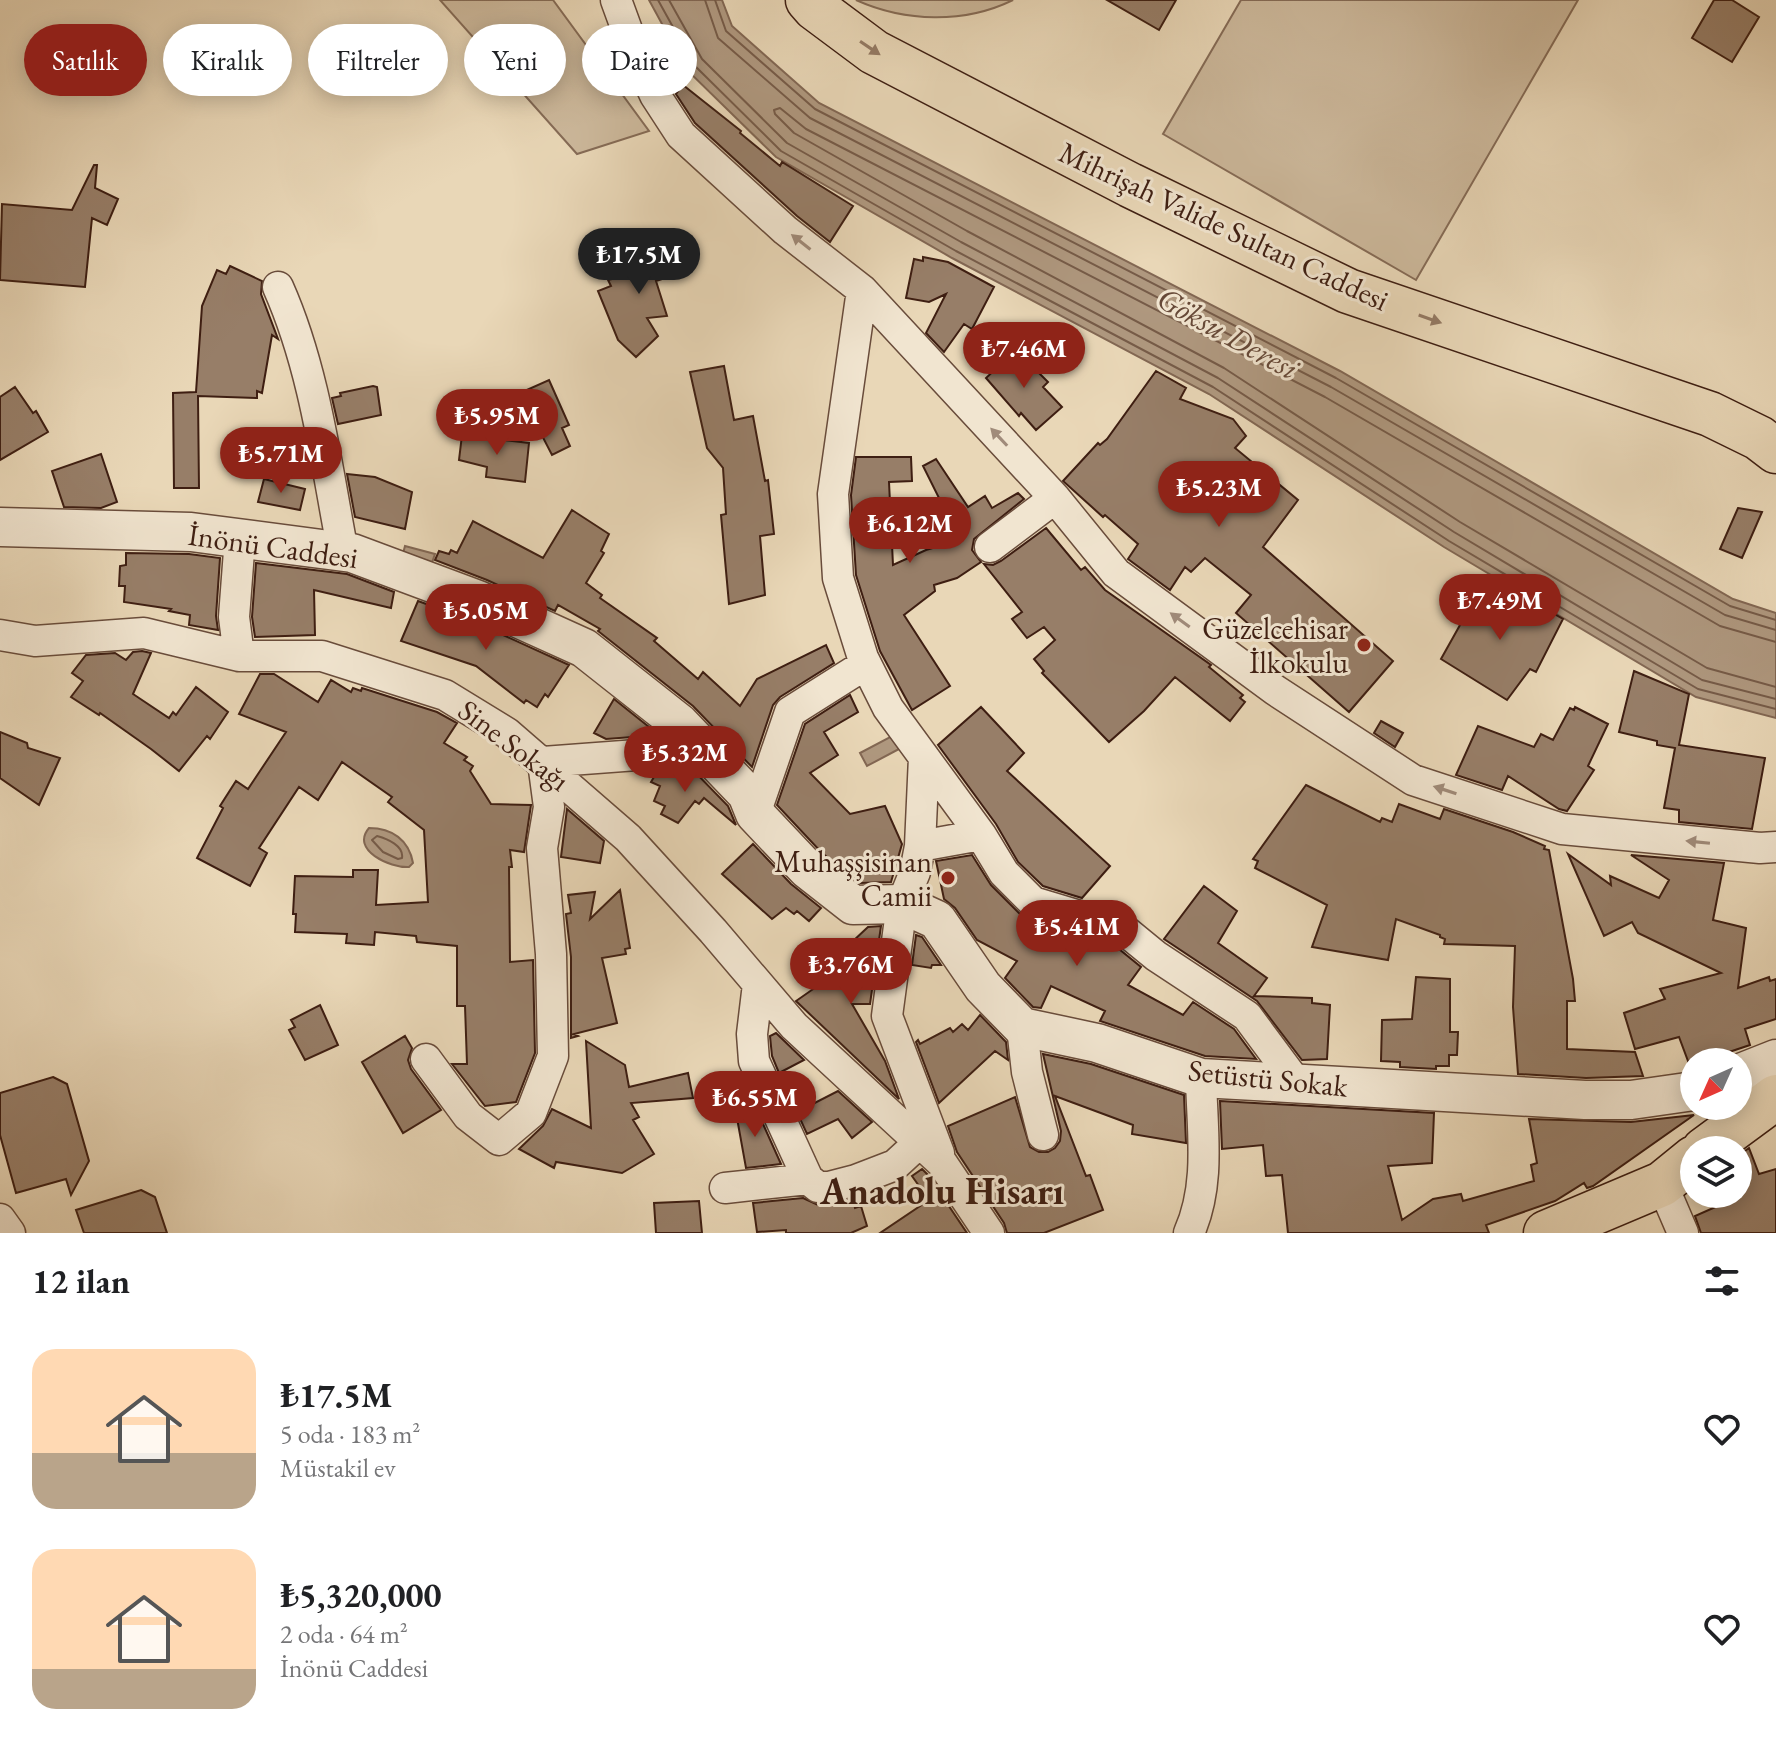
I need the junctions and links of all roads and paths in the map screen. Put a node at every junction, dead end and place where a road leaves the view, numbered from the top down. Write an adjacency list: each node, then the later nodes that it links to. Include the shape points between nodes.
1 (616, 0): 4 (street, one-way to 1, via 785,230 681,135 648,81)
2 (808, 0): 6 (main road, Mihrişah Valide Sultan Caddesi, one-way to 6, via 874,52 1348,291)
3 (278, 287): 12 (street, via 315,405)
4 (862, 290): 8 (street, one-way to 4); 15 (street, via 833,494 838,578)
5 (1776, 413): 6 (main road)
6 (1710, 414): 7 (main road)
7 (1776, 451)
8 (1055, 498): 11 (street); 22 (street, one-way to 8, via 1562,829 1413,780 1275,690 1116,573)
9 (0, 527): 10 (street, İnönü Caddesi)
10 (240, 538): 12 (street, İnönü Caddesi); 14 (street, via 234,617)
11 (990, 547)
12 (343, 552): 16 (street, İnönü Caddesi, via 478,600 584,648 662,708)
13 (0, 635): 14 (street, Sine Sokağı, via 35,641 144,633)
14 (239, 656): 18 (street, Sine Sokağı, via 322,656 445,695)
15 (866, 664): 17 (street, via 888,708); 19 (street, via 790,712)
16 (704, 750): 18 (street); 19 (street, İnönü Caddesi, via 747,794)
17 (924, 757): 20 (street); 21 (street)
18 (543, 762): 24 (street, Sine Sokağı, via 628,838); 26 (street, via 549,807 542,848 553,1056 531,1113 499,1140 468,1116)
19 (755, 814): 23 (street, İnönü Caddesi, via 807,869 853,905)
20 (981, 835): 21 (street); 30 (street, via 1004,873 1033,902 1123,929 1247,1016)
21 (920, 846): 23 (street)
22 (1776, 847)
23 (902, 904): 25 (street, via 937,920 983,987); 36 (street, via 887,1016)
24 (758, 984): 35 (street, Sine Sokağı, via 794,1026); 38 (street, via 754,1061)
25 (1022, 1027): 29 (street, Setüstü Sokak, via 1097,1043); 33 (street)
26 (426, 1059)
27 (1776, 1059): 28 (street)
28 (1752, 1068)
29 (1201, 1078): 30 (street, Setüstü Sokak); 43 (street, via 1204,1184)
30 (1298, 1085): 31 (street, Setüstü Sokak, via 1585,1100)
31 (1680, 1093)
32 (1776, 1097): 34 (main road)
33 (1043, 1135)
34 (1721, 1136)
35 (920, 1142): 36 (street, Sine Sokağı); 38 (street, via 895,1165 856,1180 818,1187)
36 (942, 1163): 42 (street, Sine Sokağı)
37 (1678, 1171): 44 (main road); 45 (street)
38 (808, 1179): 39 (street)
39 (725, 1188)
40 (0, 1219): 41 (street)
41 (10, 1233)
42 (989, 1233)
43 (1189, 1233)
44 (1546, 1233)
45 (1683, 1233)

